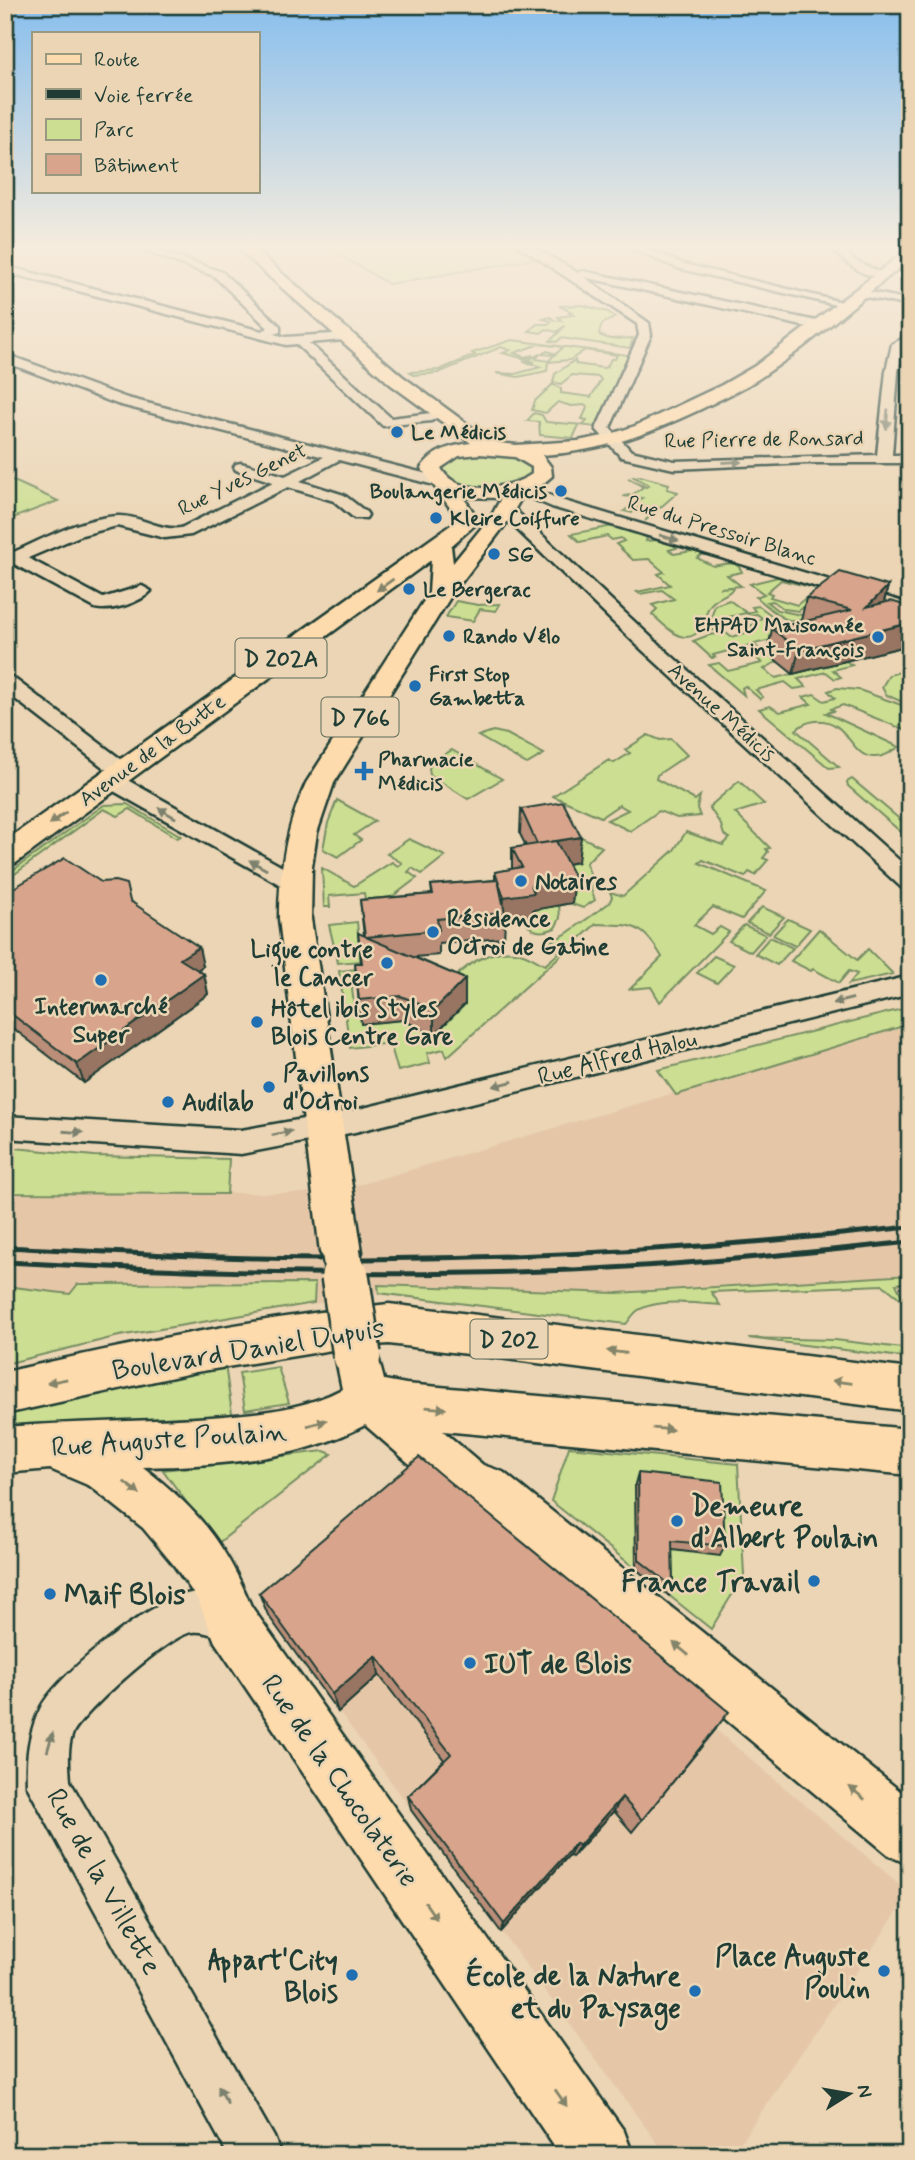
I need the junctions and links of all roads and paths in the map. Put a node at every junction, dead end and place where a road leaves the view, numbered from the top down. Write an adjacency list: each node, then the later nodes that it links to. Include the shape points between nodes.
1 (306, 347): 11 (street, via 388,423)
2 (357, 347): 10 (main road)
3 (640, 347): 12 (street, via 603,429)
4 (789, 347): 12 (main road, via 728,389)
5 (806, 347): 12 (main road, via 776,374 717,407)
6 (897, 347): 17 (street, one-way to 17)
7 (5, 358): 8 (street)
8 (39, 371): 9 (street); 16 (street, via 122,401)
9 (15, 377)
10 (396, 380): 11 (main road); 13 (main road)
11 (431, 416): 15 (main road, via 457,440)
12 (616, 445): 14 (main road); 17 (street, Rue Pierre de Ronsard, one-way to 17, via 664,463 683,465); 20 (main road)
13 (494, 448): 14 (main road); 15 (main road)
14 (516, 451): 20 (main road, via 531,457)
15 (456, 452): 21 (main road)
16 (337, 456): 21 (street); 22 (street, Rue Yves Genet)
17 (884, 459): 18 (street, Rue Pierre de Ronsard)
18 (910, 459)
19 (241, 467): 22 (street)
20 (543, 471): 23 (main road, via 538,481)
21 (439, 476): 23 (main road); 25 (main road, Avenue de la Butte / D 202A, via 466,516 466,523)
22 (288, 481): 24 (street, via 339,498); 26 (street, Rue Yves Genet, via 185,531 170,535 130,522 102,524)
23 (509, 503): 28 (main road, D 766); 29 (street, Rue du Pressoir Blanc, one-way to 29, via 558,504); 34 (street, Avenue Médicis, via 536,540)
24 (360, 515)
25 (440, 545): 28 (main road); 31 (main road, Avenue de la Butte / D 202A, one-way to 31)
26 (10, 560): 27 (street, via 101,604)
27 (142, 591)
28 (441, 593): 33 (main road, D 766, via 320,783 306,813)
29 (910, 610)
30 (5, 681): 31 (street)
31 (117, 775): 32 (main road, Avenue de la Butte / D 202A, one-way to 32); 33 (street, one-way to 31)
32 (5, 856)
33 (294, 883): 36 (main road, D 766)
34 (910, 883)
35 (910, 985): 36 (street, Rue Alfred Halou, one-way to 36)
36 (323, 1126): 37 (street, Rue Alfred Halou, one-way to 36, via 242,1142); 40 (main road, D 766, bridge, via 357,1354)
37 (5, 1127)
38 (910, 1390): 39 (main road, Boulevard Daniel Dupuis / D 202, one-way to 39, via 389,1324 277,1338)
39 (5, 1393)
40 (369, 1399): 41 (main road, Rue Auguste Poulain, one-way to 40, via 163,1444 287,1432 327,1421); 42 (main road, one-way to 42); 44 (main road, one-way to 40, via 486,1489 473,1487)
41 (27, 1448): 43 (main road, Rue de la Chocolaterie, one-way to 43, via 107,1469 160,1511 217,1584)
42 (910, 1452)
43 (233, 1624): 45 (street, Rue de la Villette, one-way to 43, via 49,1786 46,1751 57,1720 80,1690 166,1622 187,1613 211,1613); 46 (main road, Rue de la Chocolaterie, one-way to 46)
44 (910, 1836)
45 (256, 2155)
46 (600, 2155)

